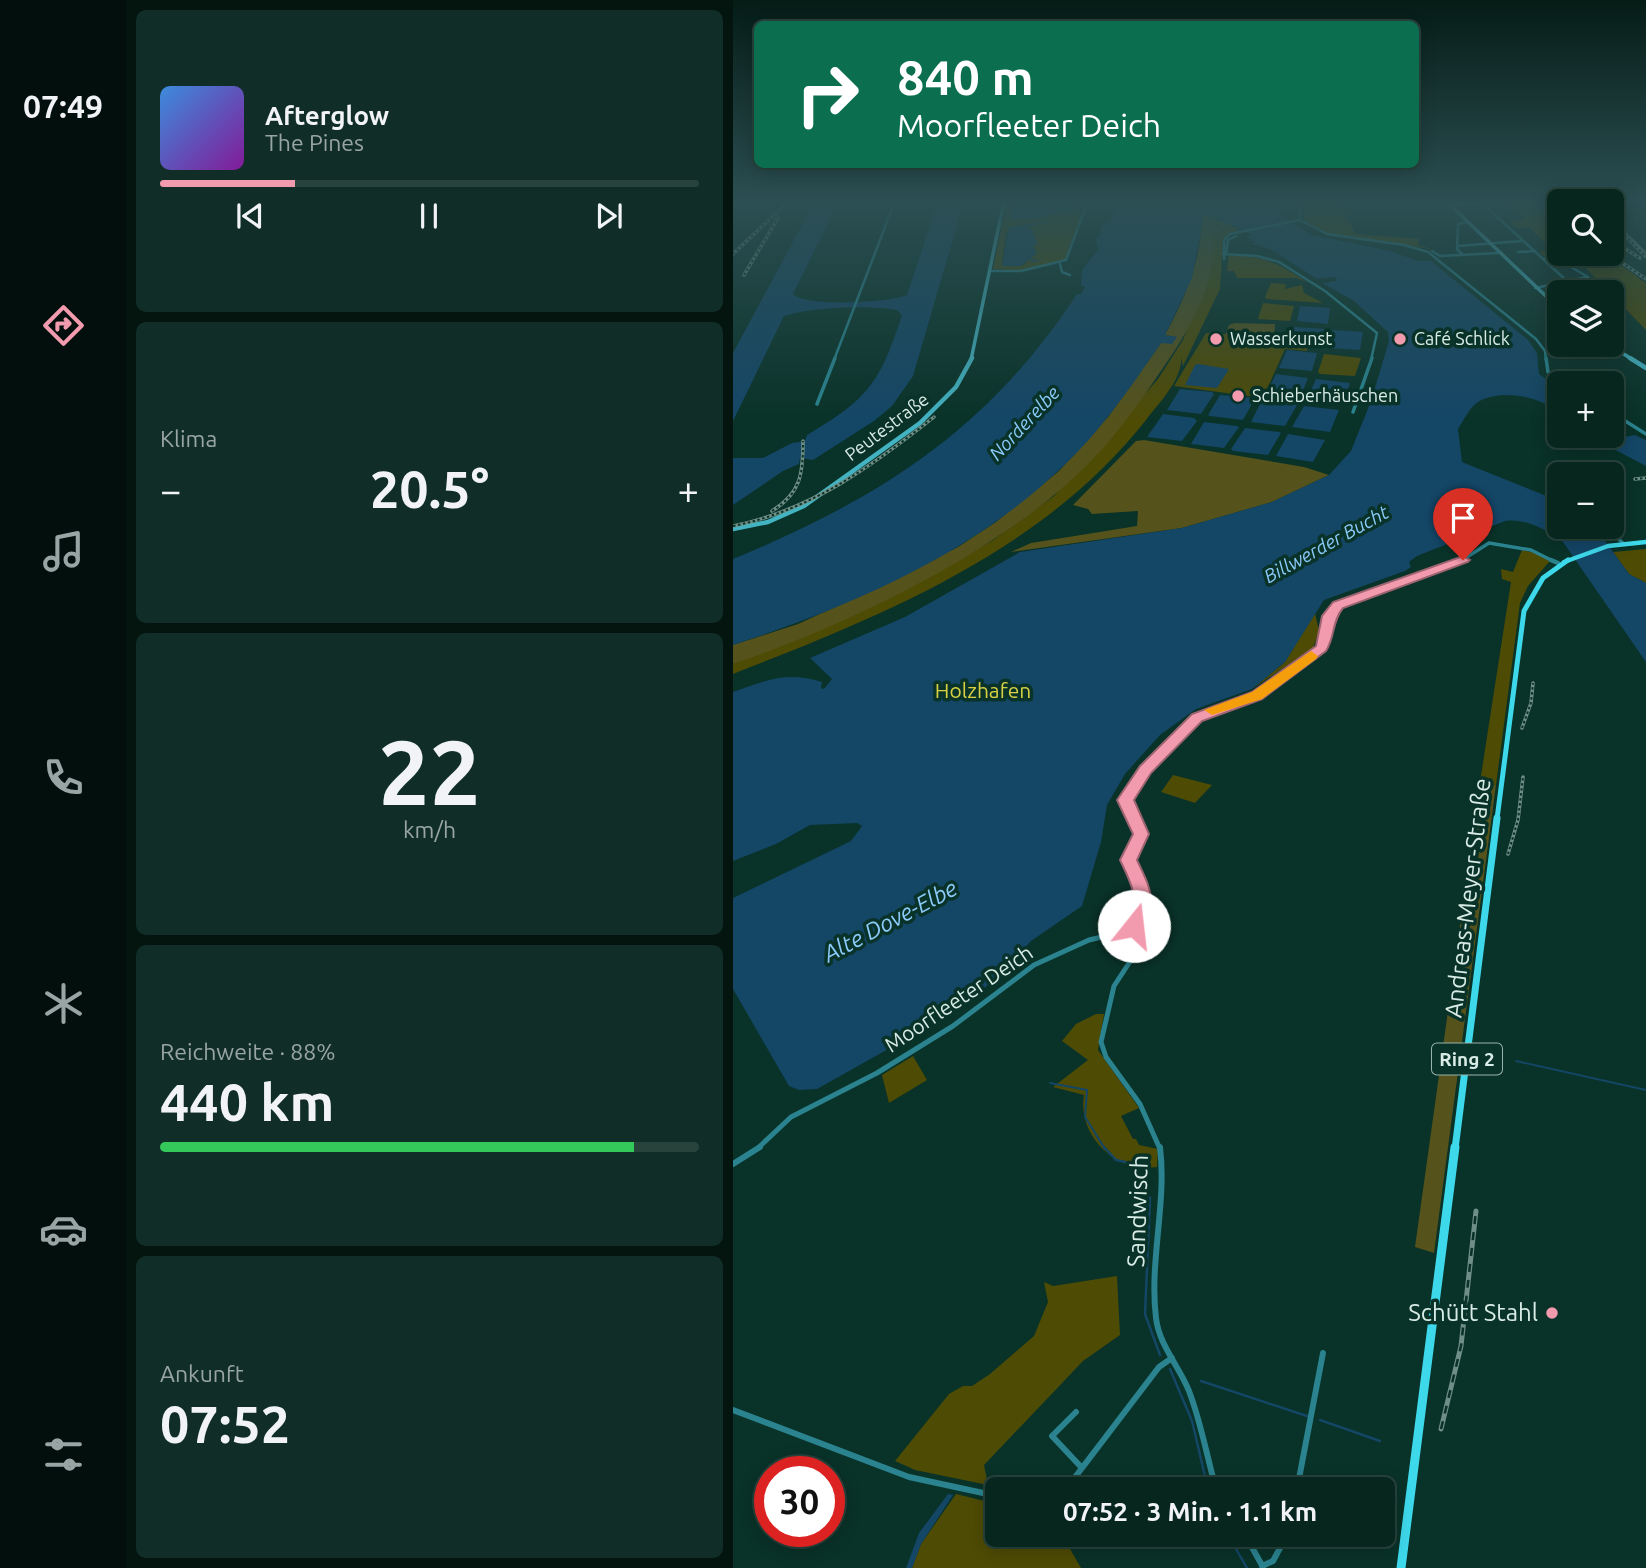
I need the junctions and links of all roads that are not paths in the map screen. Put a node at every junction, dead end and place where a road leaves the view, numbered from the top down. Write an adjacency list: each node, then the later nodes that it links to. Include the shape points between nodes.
1 (867, 274): 16 (street)
2 (989, 274): 20 (street, Peutestraße, via 970,364 939,407 804,506 768,522)
3 (1296, 274): 17 (street, via 1377,333)
4 (1454, 274): 15 (street, via 1536,339 1545,351)
5 (1520, 274): 11 (street)
6 (1582, 274): 7 (street)
7 (1587, 277): 8 (street); 9 (street)
8 (1576, 280)
9 (1590, 280)
10 (1547, 286): 11 (street)
11 (1535, 288): 12 (street)
12 (1547, 298)
13 (1624, 354): 14 (street)
14 (1646, 368)
15 (1548, 371)
16 (816, 404)
17 (1353, 412)
18 (1624, 420): 19 (street)
19 (1646, 434)
20 (733, 529)
21 (1618, 539): 23 (street)
22 (1646, 544): 23 (main road)
23 (1625, 545): 24 (main road)
24 (1562, 561): 25 (street, via 1489,543 1460,561 1343,603 1329,616 1326,639 1319,650 1257,695 1193,721 1138,779 1126,800 1141,834 1128,860 1144,892); 41 (main road, Andreas-Meyer-Straße / Ring 2, via 1536,583 1523,616)
25 (1141, 914): 26 (street); 27 (street, Sandwisch)
26 (1127, 932): 27 (street); 28 (street, Moorfleeter Deich, via 1089,940 1033,965 953,1026 877,1073 791,1117 761,1146)
27 (1137, 948): 30 (street, Sandwisch, via 1114,986 1101,1042 1106,1057 1149,1119 1162,1152 1155,1310 1158,1329)
28 (734, 1161)
29 (1323, 1353): 36 (street)
30 (1172, 1358): 33 (street, via 1159,1367); 35 (street, Sandwisch, via 1189,1391)
31 (733, 1410): 37 (street, via 909,1477)
32 (1076, 1412): 33 (street, via 1052,1436)
33 (1082, 1468): 34 (street)
34 (1075, 1477)
35 (1213, 1477)
36 (1299, 1477)
37 (985, 1493)
38 (1252, 1547): 40 (street)
39 (1280, 1547): 40 (street)
40 (1263, 1567)
41 (1401, 1568)

